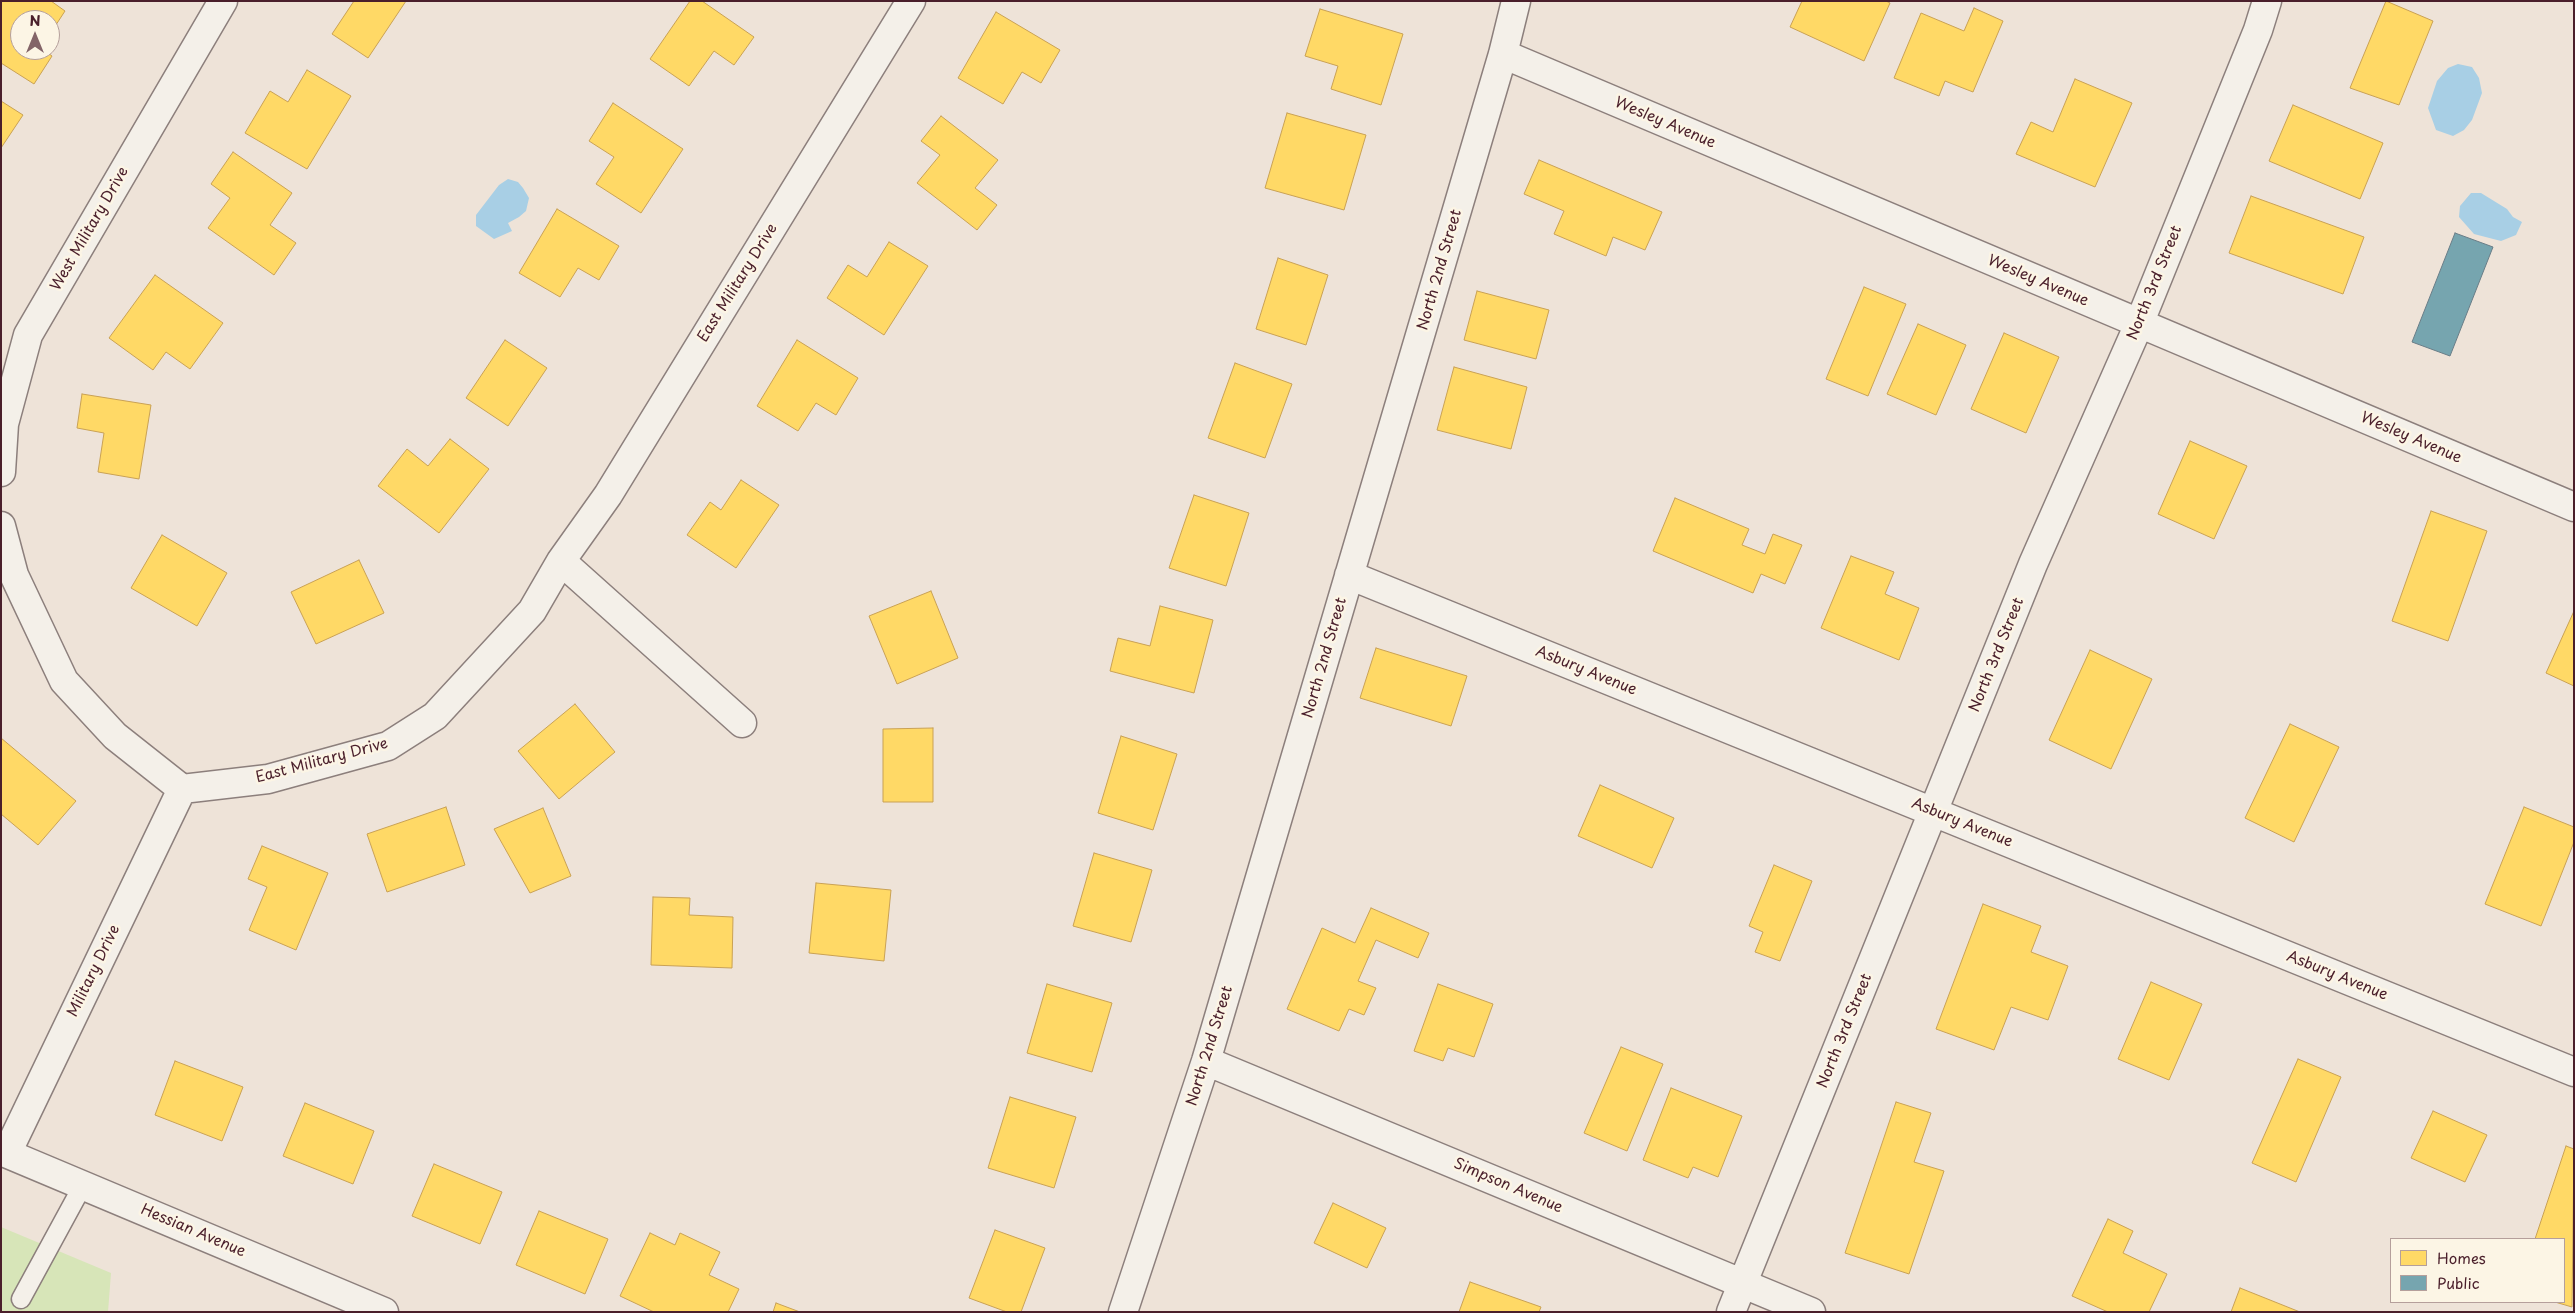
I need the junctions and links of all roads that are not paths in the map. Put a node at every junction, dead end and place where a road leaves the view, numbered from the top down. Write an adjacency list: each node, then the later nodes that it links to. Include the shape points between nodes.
1 (223, 1): 7 (street, West Military Drive, via 28,335 4,424)
2 (911, 1): 10 (street, East Military Drive, via 608,495)
3 (1516, 1): 5 (street, North 2nd Street)
4 (2267, 1): 6 (street, North 3rd Street)
5 (1503, 54): 6 (street, Wesley Avenue); 11 (street, North 2nd Street)
6 (2139, 324): 8 (street, Wesley Avenue); 14 (street, North 3rd Street, via 2033,564)
7 (1, 472)
8 (2574, 507)
9 (1, 526): 13 (street, via 14,575 64,681 115,736)
10 (561, 561): 12 (street); 13 (street, East Military Drive, via 532,610 435,716 388,746 268,779)
11 (1349, 575): 14 (street, Asbury Avenue); 15 (street, North 2nd Street)
12 (742, 722)
13 (182, 789): 17 (street, Military Drive)
14 (1934, 812): 16 (street, Asbury Avenue); 19 (street, North 3rd Street)
15 (1206, 1061): 19 (street, Simpson Avenue); 22 (street, North 2nd Street)
16 (2574, 1072)
17 (4, 1152): 18 (street, Hessian Avenue)
18 (84, 1185): 20 (lane); 21 (street, Hessian Avenue)
19 (1743, 1284): 23 (street, North 3rd Street); 24 (street, Simpson Avenue)
20 (21, 1299)
21 (384, 1312)
22 (1123, 1312)
23 (1731, 1312)
24 (1810, 1312)

